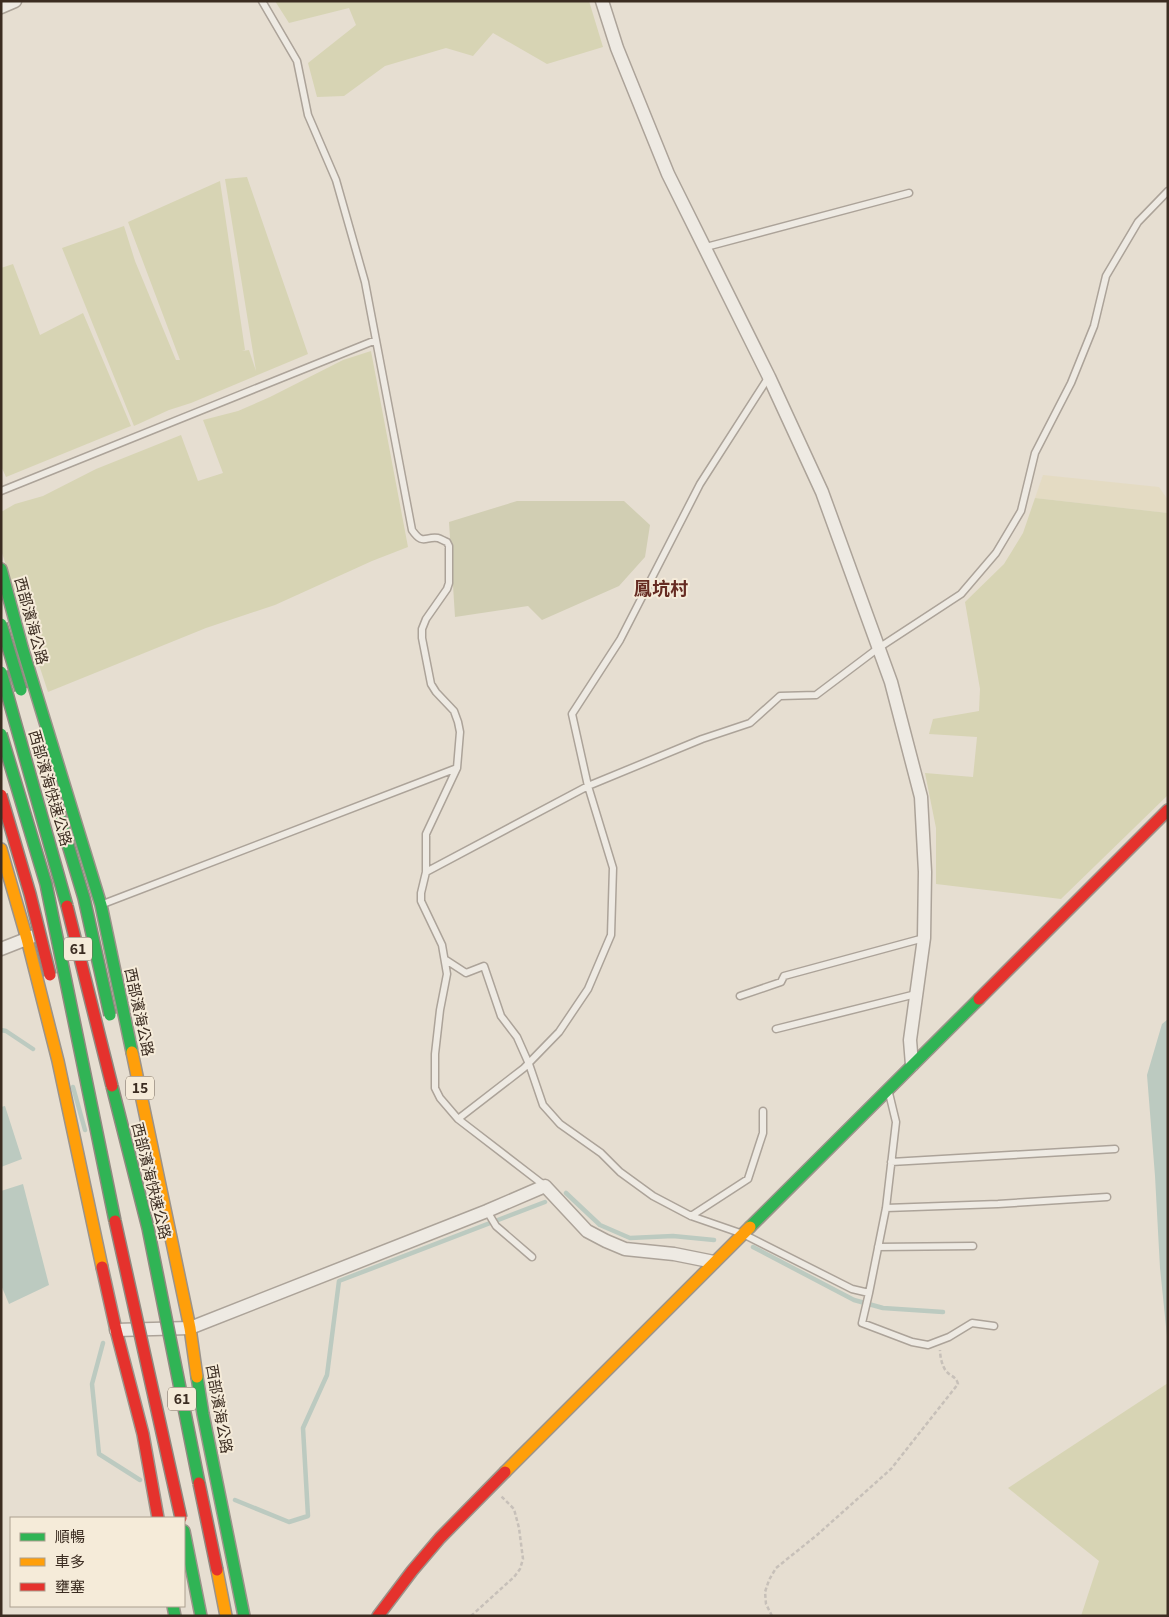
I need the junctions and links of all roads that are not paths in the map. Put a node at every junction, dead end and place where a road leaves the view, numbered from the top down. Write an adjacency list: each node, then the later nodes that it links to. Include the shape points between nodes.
1 (15, 1): 4 (street)
2 (262, 1): 8 (lane, via 298,61 308,115 336,180 365,282)
3 (602, 1): 7 (street, via 617,48 668,174)
4 (1, 8)
5 (1168, 191): 13 (lane, via 1138,222 1106,276 1094,326 1035,453 1021,511 996,553 960,594)
6 (909, 193): 7 (lane)
7 (706, 247): 9 (street)
8 (376, 340): 10 (lane); 17 (lane, via 412,530 419,539 438,538 449,546 448,583 426,620 422,638 431,684 454,711 458,722)
9 (769, 377): 13 (street, via 822,492); 19 (lane, via 700,484 620,640 572,714)
10 (1, 491)
11 (1, 569): 24 (main road, 西部濱海公路 / 15)
12 (1, 624): 15 (main road, bridge)
13 (878, 649): 19 (lane, via 816,695 780,696 750,723); 25 (street, via 921,797)
14 (1, 672): 48 (main road, 西部濱海快速公路 / 61, bridge, via 65,896)
15 (24, 700)
16 (1, 734): 54 (main road, 西部濱海快速公路 / 61, bridge, via 46,884)
17 (457, 768): 23 (lane, via 426,834); 24 (lane)
18 (47, 775): 32 (main road, bridge, via 84,898)
19 (588, 786): 23 (lane); 35 (lane, via 614,868 611,935 588,988 560,1032)
20 (1, 795): 29 (main road, bridge)
21 (1168, 810): 36 (main road)
22 (1, 849): 26 (main road)
23 (426, 872): 28 (lane, via 421,901)
24 (101, 905): 26 (street); 57 (main road, 西部濱海公路 / 15)
25 (924, 938): 30 (street); 31 (lane, via 784,976 781,982)
26 (27, 939): 27 (street); 58 (main road, via 58,1061)
27 (1, 949)
28 (446, 960): 35 (lane, via 466,973 484,966 501,1016 517,1037); 40 (lane, via 448,974 440,1010 435,1088)
29 (54, 990)
30 (916, 994): 33 (lane); 36 (street, via 910,1040)
31 (740, 996)
32 (113, 1029)
33 (776, 1029)
34 (68, 1048): 54 (main road, bridge)
35 (528, 1064): 40 (lane); 47 (lane, via 543,1105 560,1124 653,1196)
36 (912, 1065): 37 (main road)
37 (888, 1090): 42 (lane, via 896,1122); 49 (main road)
38 (128, 1105): 48 (main road, bridge)
39 (763, 1111): 47 (lane, via 764,1134 748,1179)
40 (458, 1119): 43 (lane)
41 (1115, 1149): 42 (lane)
42 (891, 1162): 45 (lane)
43 (545, 1186): 46 (street); 53 (street, via 587,1231 606,1242 625,1249)
44 (1107, 1197): 45 (lane)
45 (886, 1208): 51 (lane)
46 (487, 1211): 52 (lane, via 496,1226); 57 (street)
47 (692, 1216): 49 (lane)
48 (148, 1228): 65 (main road, 西部濱海快速公路 / 61, bridge)
49 (743, 1234): 53 (main road); 55 (lane, via 852,1289)
50 (973, 1246): 51 (lane)
51 (878, 1247): 55 (lane)
52 (532, 1257)
53 (714, 1262): 67 (main road, via 435,1544)
54 (128, 1277): 62 (main road, 西部濱海快速公路 / 61, bridge)
55 (869, 1293): 56 (lane, via 862,1323 912,1342 928,1345 972,1323)
56 (994, 1326)
57 (190, 1328): 58 (street); 59 (main road, 西部濱海公路 / 15)
58 (116, 1330): 60 (main road)
59 (203, 1414): 60 (main road, via 189,1393 177,1386 158,1391 149,1404); 66 (main road, 西部濱海公路 / 15)
60 (142, 1434): 61 (main road)
61 (158, 1517)
62 (181, 1517)
63 (185, 1536): 64 (main road)
64 (201, 1616)
65 (226, 1616)
66 (244, 1616)
67 (378, 1616)

